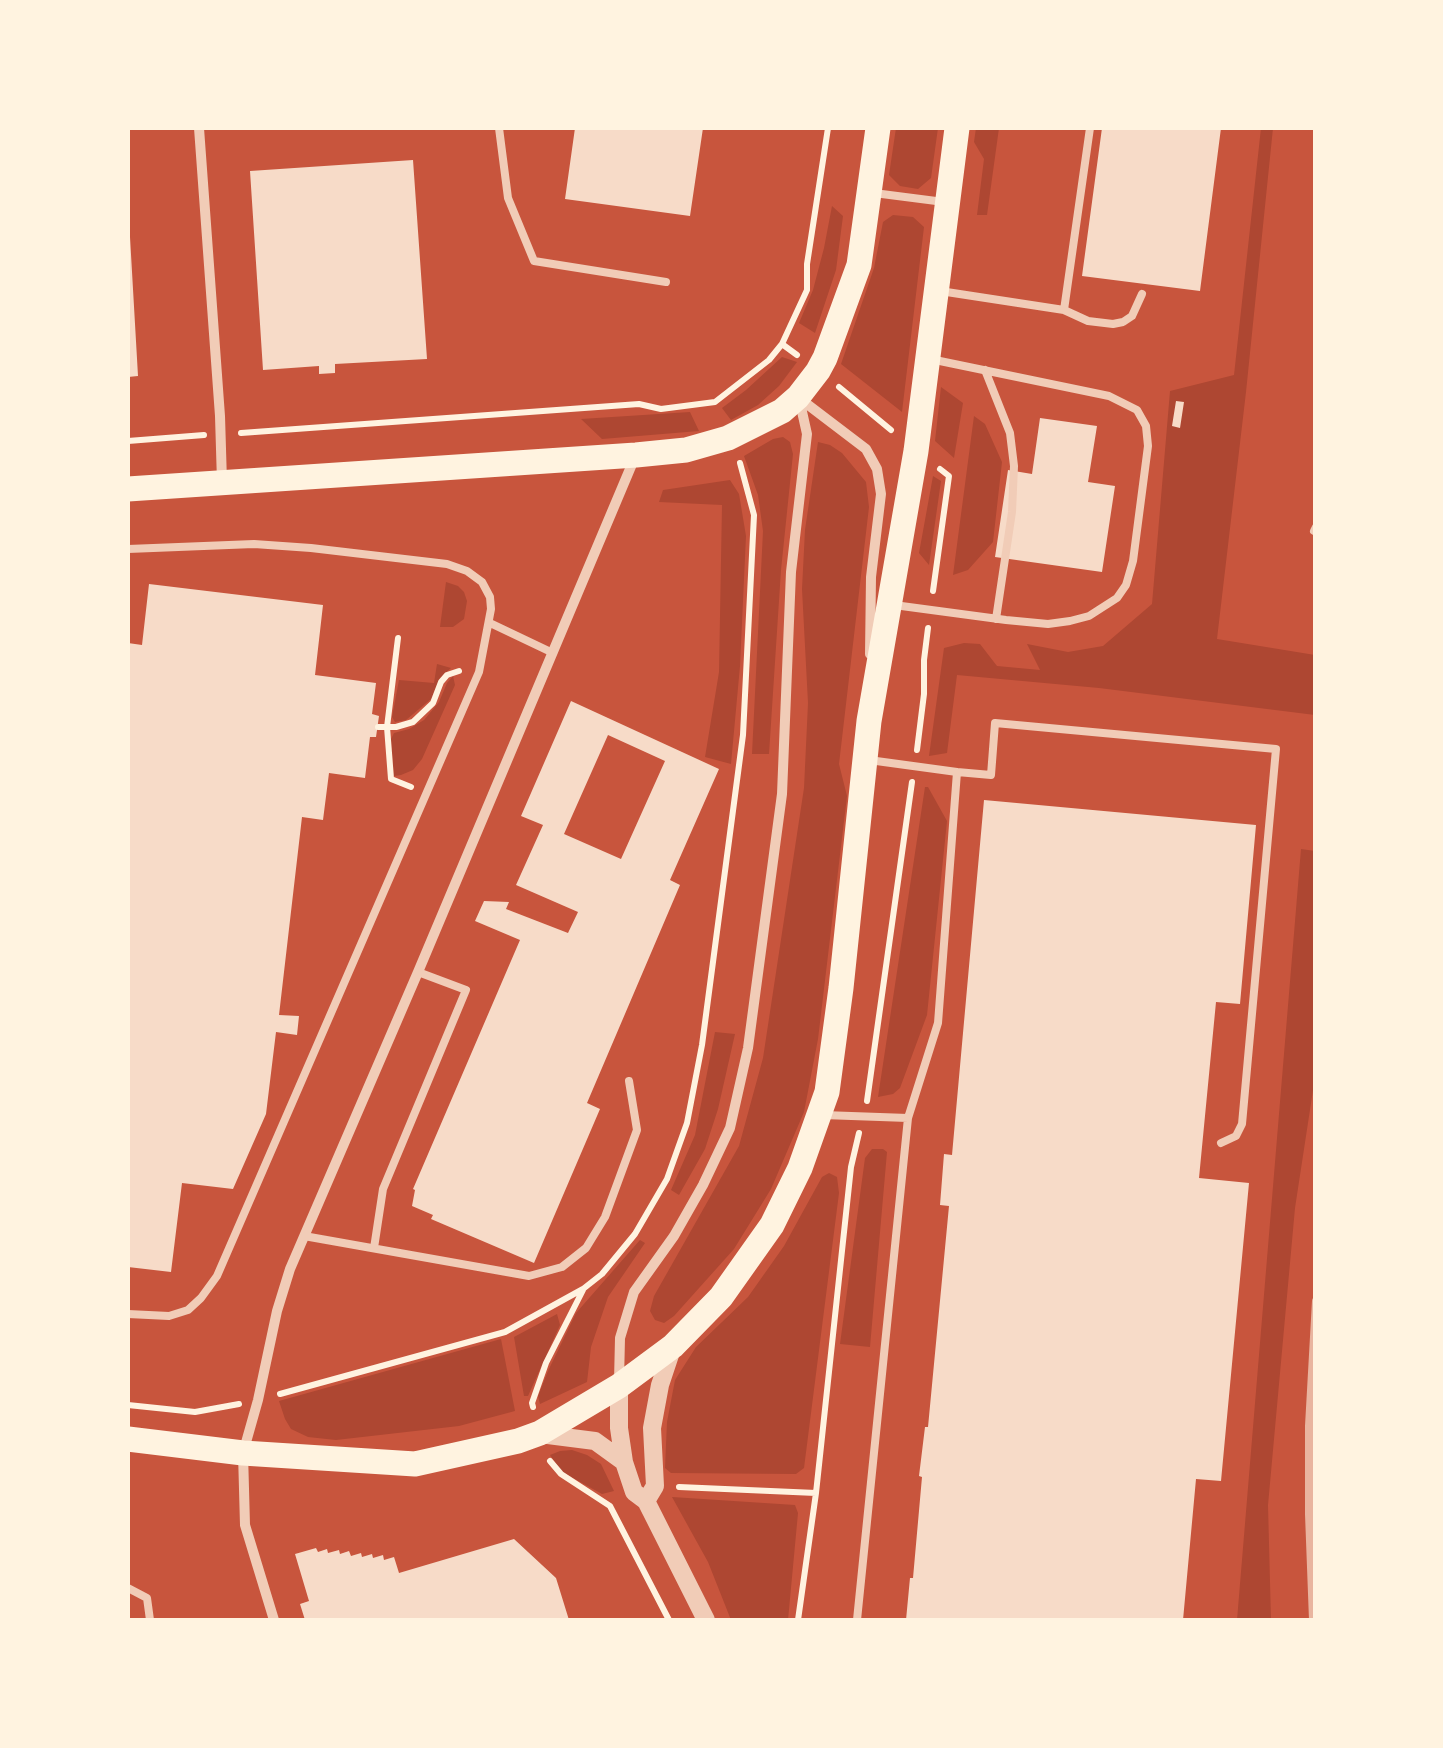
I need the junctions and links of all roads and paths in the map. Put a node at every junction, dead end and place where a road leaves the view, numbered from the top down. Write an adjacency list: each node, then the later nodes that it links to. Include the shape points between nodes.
1 (199, 128): 18 (street)
2 (498, 128): 9 (lane, via 508,198 534,261)
3 (828, 128): 13 (path, via 807,290)
4 (878, 128): 7 (highway)
5 (957, 128): 8 (highway)
6 (1090, 128): 12 (lane)
7 (869, 192): 8 (lane); 15 (highway, via 859,265)
8 (947, 202): 10 (highway)
9 (666, 282)
10 (936, 291): 12 (lane); 14 (highway)
11 (1142, 294): 12 (lane, via 1123,322 1088,321)
12 (1064, 310)
13 (782, 344): 15 (path); 18 (path, via 715,402 699,405)
14 (928, 358): 16 (lane); 20 (highway)
15 (818, 370): 17 (highway); 20 (path)
16 (985, 370): 28 (lane, via 1010,434 1015,482); 28 (lane, via 1120,400 1137,410 1148,434 1133,561 1117,598 1070,622)
17 (798, 398): 21 (highway, via 728,438); 33 (street, via 866,448 877,469); 51 (street, via 807,434 791,572 782,794 748,1048 730,1128 674,1236 634,1292 620,1338)
18 (220, 434): 19 (path); 23 (street)
19 (128, 441)
20 (916, 451): 26 (highway); 27 (path, via 949,476)
21 (636, 456): 23 (highway); 31 (street)
22 (742, 476): 48 (path, via 754,514 744,735 687,1123 667,1179 636,1234)
23 (222, 483): 24 (highway)
24 (128, 489)
25 (128, 549): 29 (lane, via 254,544 447,564 482,582)
26 (889, 605): 27 (lane); 33 (highway)
27 (930, 610): 28 (lane); 37 (path)
28 (996, 619)
29 (490, 623): 31 (lane); 32 (lane)
30 (398, 638): 34 (path)
31 (554, 653): 40 (street)
32 (481, 664): 34 (path, via 447,675 414,722); 39 (lane)
33 (869, 721): 36 (highway)
34 (387, 726): 35 (path); 39 (path, via 392,780)
35 (378, 727)
36 (865, 760): 37 (lane); 42 (highway, via 841,988)
37 (914, 766): 38 (lane); 43 (path)
38 (957, 772): 44 (lane, via 938,1023); 45 (lane, via 991,775 996,723 1276,749 1242,1124)
39 (427, 792): 49 (lane, via 217,1276 188,1310)
40 (418, 972): 46 (street); 47 (lane, via 466,990 383,1189)
41 (629, 1081): 47 (lane, via 637,1130 605,1217 586,1248 562,1266 529,1276)
42 (819, 1114): 43 (lane); 50 (highway, via 772,1225 721,1298)
43 (862, 1116): 44 (lane); 59 (path)
44 (908, 1118): 67 (lane)
45 (1222, 1142)
46 (304, 1236): 47 (lane); 52 (street, via 277,1311)
47 (374, 1248)
48 (583, 1290): 52 (path, via 505,1332); 54 (path, via 532,1403)
49 (128, 1314)
50 (673, 1346): 51 (highway); 60 (street, via 652,1428 654,1486)
51 (619, 1386): 54 (highway); 57 (street)
52 (258, 1400): 53 (path, via 195,1412); 56 (street)
53 (128, 1404)
54 (540, 1434): 56 (highway, via 415,1464); 57 (street, via 596,1441); 64 (path, via 561,1474 610,1506)
55 (128, 1439): 56 (highway)
56 (243, 1453): 63 (street, via 245,1525)
57 (624, 1462): 60 (street, via 634,1492)
58 (676, 1487): 59 (path)
59 (816, 1493): 66 (path)
60 (646, 1501): 65 (street)
61 (128, 1588): 62 (lane, via 147,1598)
62 (150, 1620)
63 (274, 1620)
64 (669, 1620)
65 (706, 1620)
66 (798, 1620)
67 (857, 1620)

